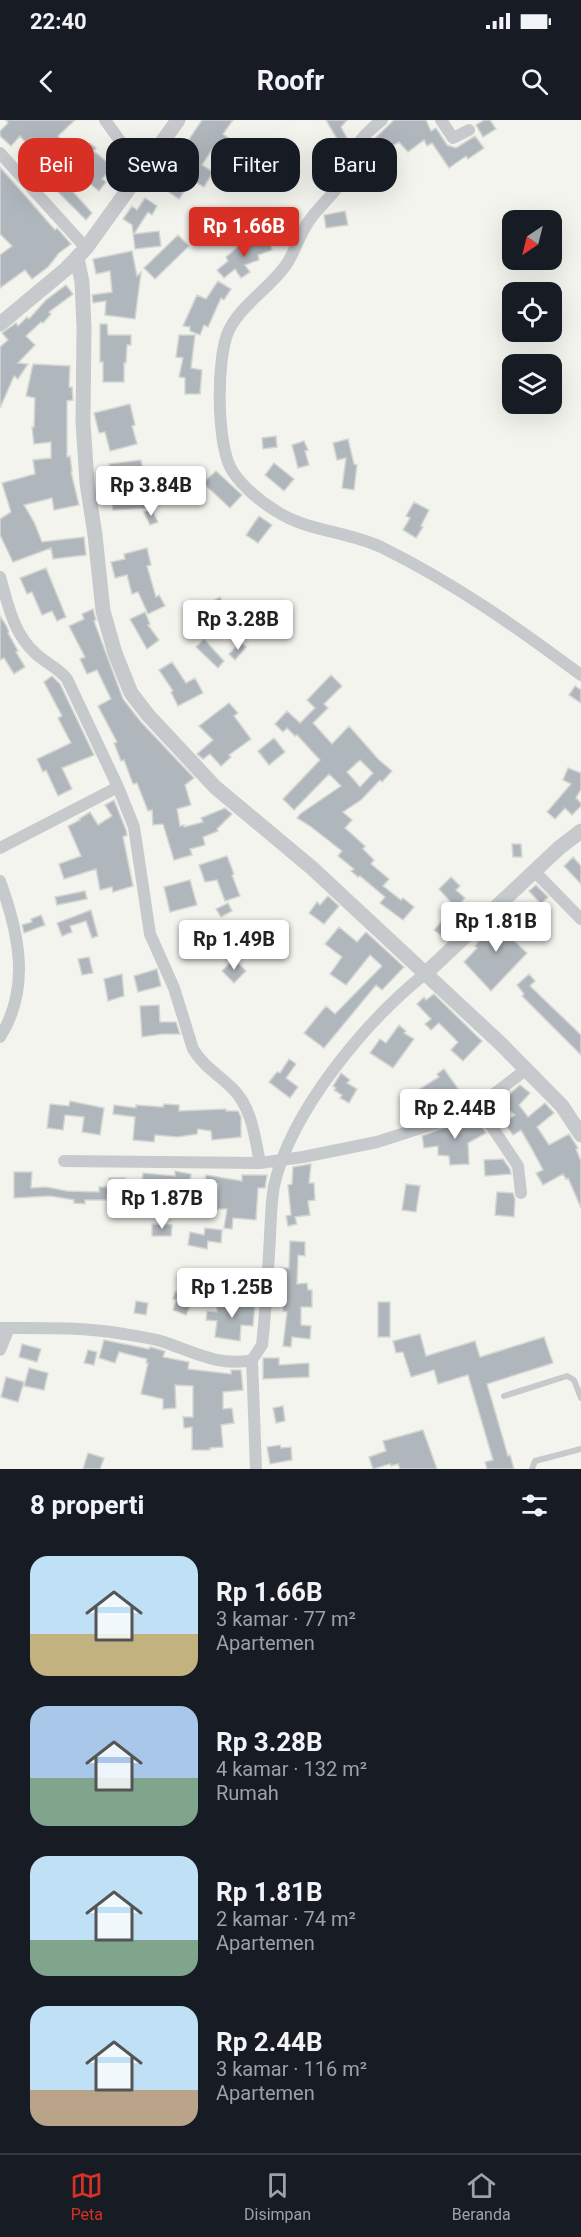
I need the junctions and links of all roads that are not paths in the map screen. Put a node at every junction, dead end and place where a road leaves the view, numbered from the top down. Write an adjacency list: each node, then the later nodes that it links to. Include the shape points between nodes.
1 (105, 120): 6 (street)
2 (178, 120): 7 (street)
3 (382, 120): 13 (street, via 357,146 344,179 307,223 287,264 229,331 221,368 225,458 242,483 276,512 302,524 381,547 500,616)
4 (441, 120): 5 (street, via 453,138)
5 (469, 130)
6 (118, 138)
7 (165, 138)
8 (0, 153): 10 (street)
9 (125, 192): 10 (street)
10 (81, 253): 11 (street); 20 (street, via 87,483 103,611 131,693 215,787 294,852)
11 (0, 324)
12 (0, 577): 14 (street, via 22,638 67,679)
13 (581, 675)
14 (118, 787): 16 (street); 27 (street, via 134,826 150,934 174,988 193,1049 244,1104)
15 (581, 831): 17 (street)
16 (0, 848)
17 (535, 872): 19 (street); 20 (street)
18 (0, 881): 21 (street, via 19,955 20,984)
19 (581, 920)
20 (426, 973): 22 (street); 25 (street, via 394,1000 332,1072)
21 (0, 1037)
22 (527, 1069): 23 (street); 24 (street, via 562,1106)
23 (478, 1106): 25 (street, via 402,1136); 28 (street, via 518,1166)
24 (581, 1136)
25 (282, 1160): 27 (street); 31 (street, via 273,1192 262,1346)
26 (64, 1161): 27 (street)
27 (260, 1163)
28 (521, 1193)
29 (4, 1328): 30 (street); 31 (street, via 65,1328 124,1334 161,1341 206,1358)
30 (0, 1350)
31 (252, 1360): 35 (street)
32 (504, 1396): 33 (lane, via 567,1376 574,1380)
33 (581, 1398)
34 (581, 1449): 36 (lane, via 535,1461)
35 (256, 1469)
36 (532, 1469)

